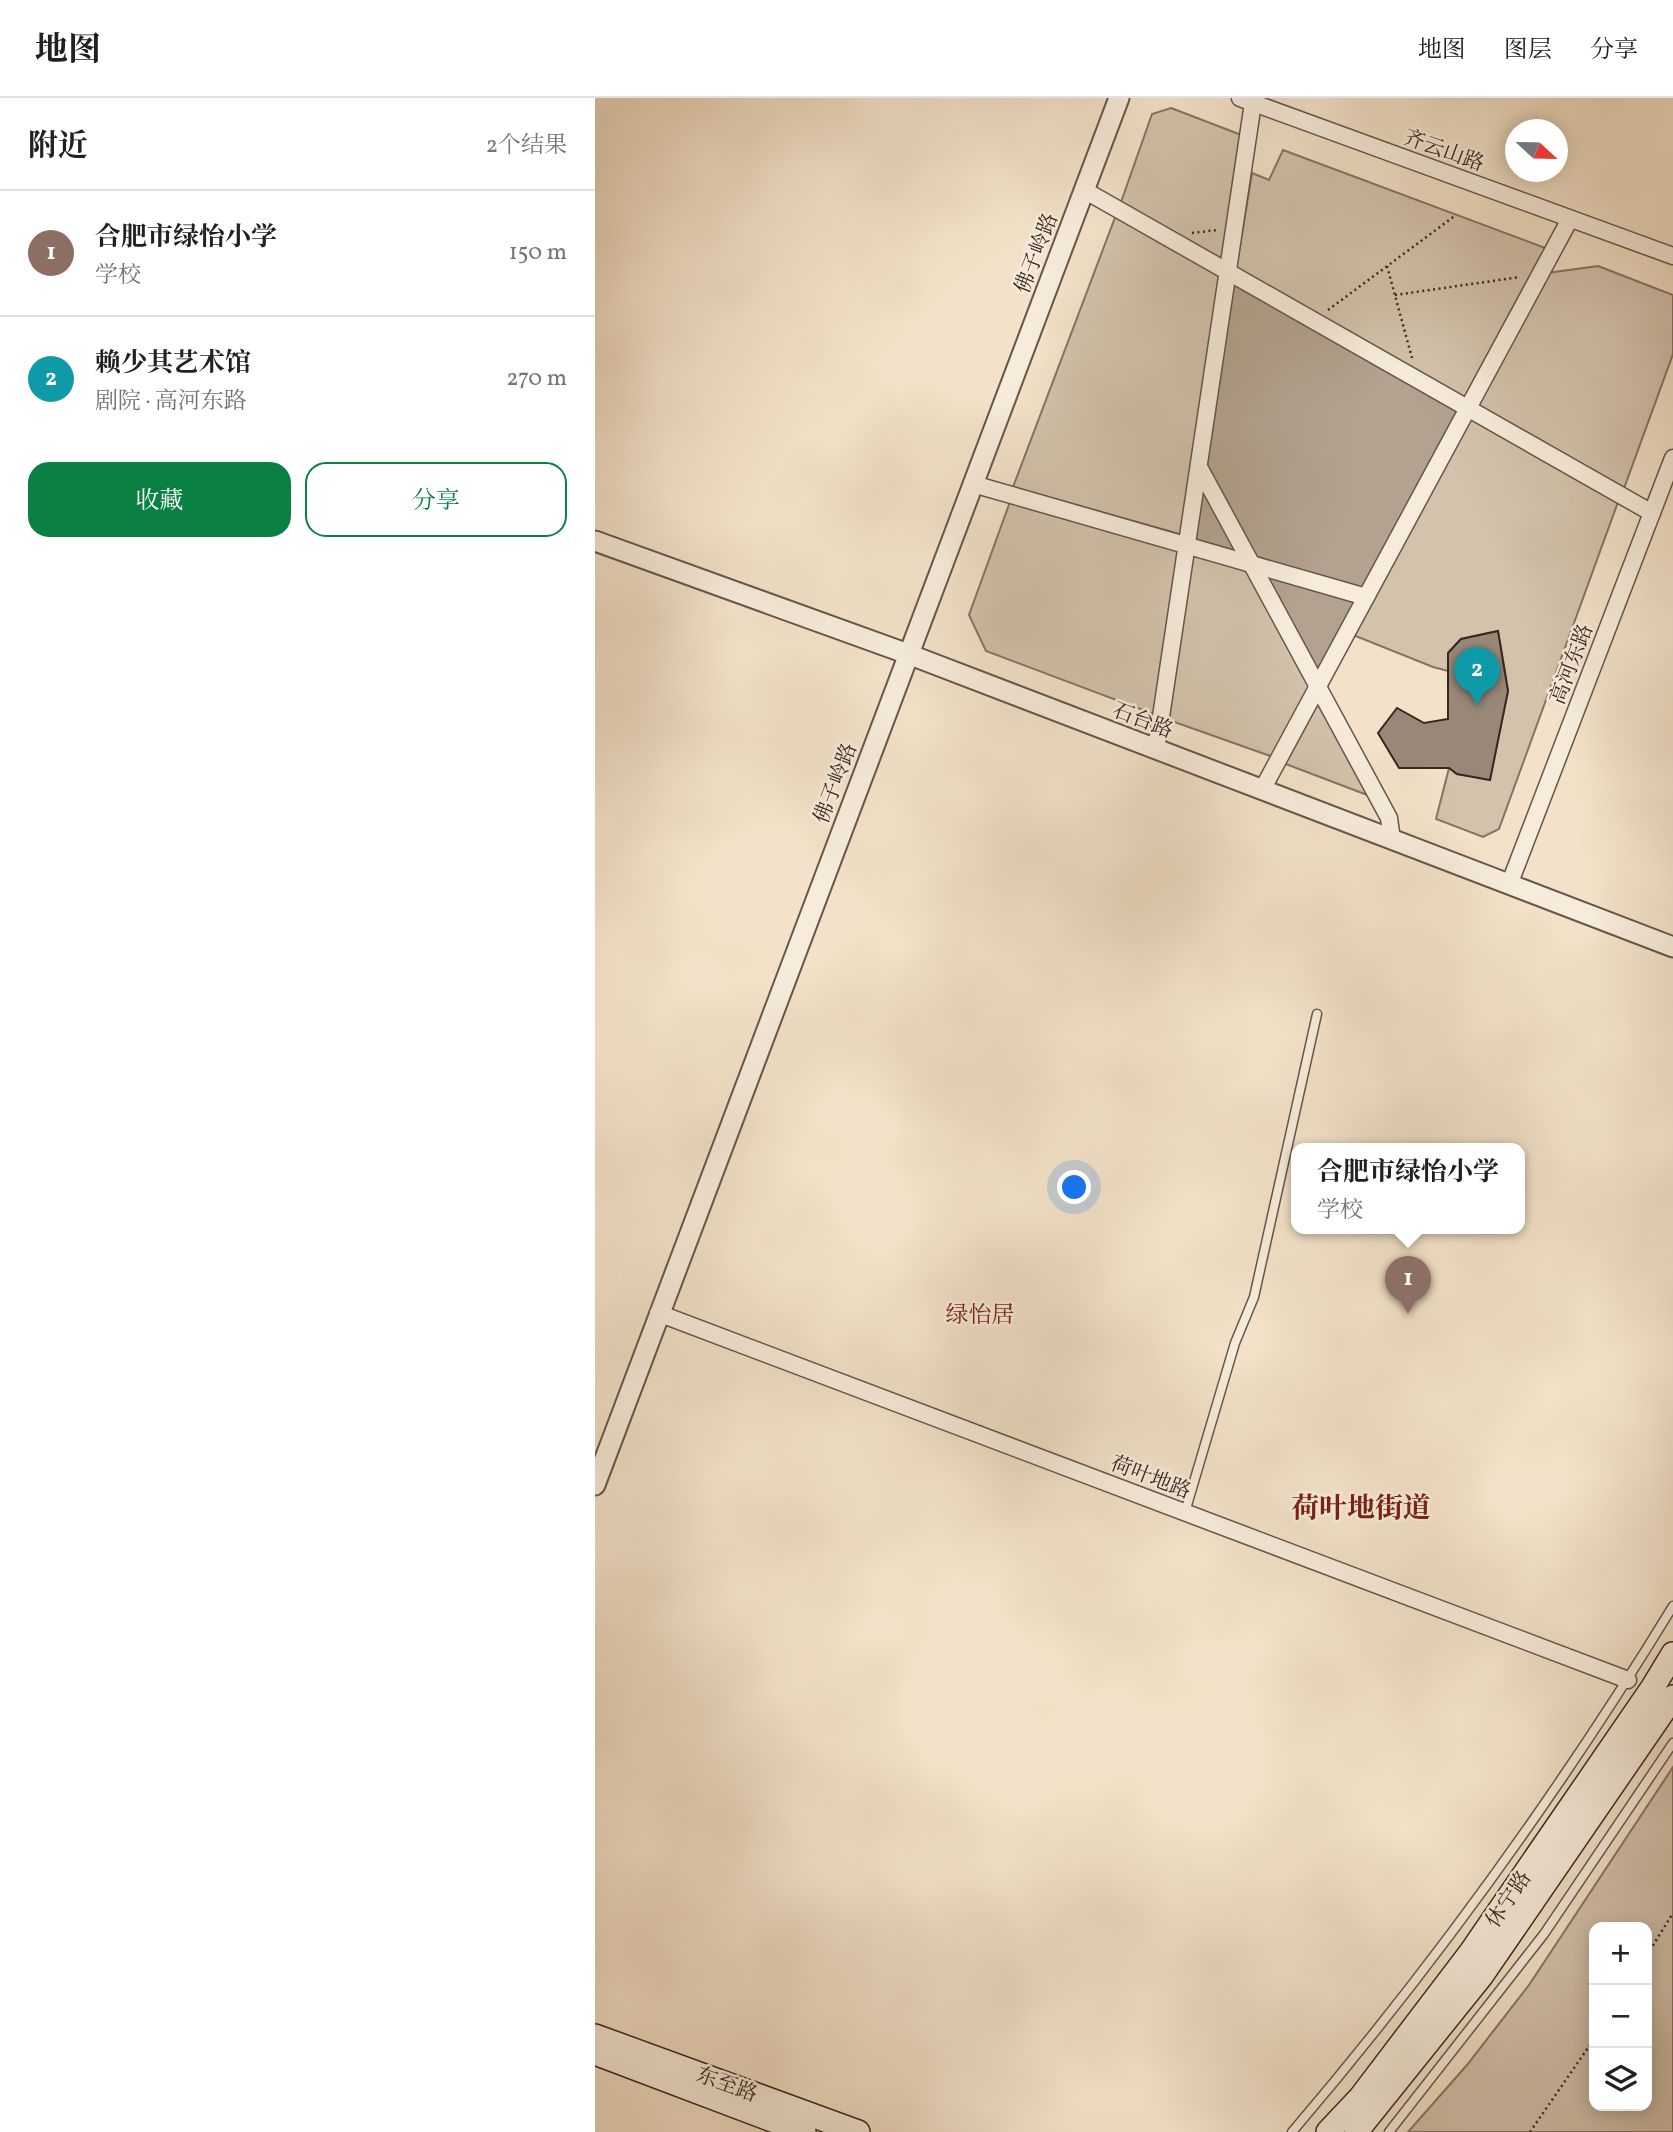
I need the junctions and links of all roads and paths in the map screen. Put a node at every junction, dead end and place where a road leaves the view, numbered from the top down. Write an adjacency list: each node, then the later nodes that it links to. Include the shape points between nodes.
1 (1118, 98): 3 (street, 佛子岭路)
2 (1247, 100): 5 (street, 齐云山路); 10 (street)
3 (1084, 190): 10 (street); 18 (street, 佛子岭路)
4 (1456, 215): 9 (path)
5 (1570, 219): 8 (street, 齐云山路); 11 (street)
6 (1216, 230): 7 (path)
7 (1189, 234)
8 (1673, 256)
9 (1387, 266): 12 (path); 13 (path)
10 (1228, 272): 15 (street); 17 (street)
11 (1539, 275): 12 (path); 15 (street)
12 (1395, 295): 14 (path)
13 (1319, 316)
14 (1412, 358)
15 (1467, 408): 19 (street); 23 (street)
16 (1673, 458): 19 (street, 高河东路)
17 (1199, 467): 21 (street); 22 (street)
18 (973, 484): 21 (street); 24 (street, 佛子岭路)
19 (1652, 513): 29 (street, 高河东路)
20 (595, 541): 24 (street, 石台路)
21 (1187, 544): 22 (street); 26 (street)
22 (1252, 563): 23 (street); 25 (street)
23 (1366, 597): 25 (street)
24 (908, 654): 26 (street, 石台路); 32 (street, 佛子岭路)
25 (1317, 688): 27 (street); 28 (street, via 1388,818)
26 (1156, 750): 27 (street, 石台路)
27 (1262, 790): 28 (street, 石台路)
28 (1392, 840): 29 (street, 石台路)
29 (1509, 885): 30 (street, 石台路)
30 (1673, 947)
31 (1317, 1014): 34 (lane, via 1254,1297 1235,1343)
32 (659, 1314): 33 (street, 佛子岭路); 34 (street, 荷叶地路)
33 (595, 1485)
34 (1185, 1512): 37 (street, 荷叶地路)
35 (1673, 1606): 37 (lane)
36 (1673, 1654): 48 (main road, 休宁路, via 1471,1952 1360,2098)
37 (1628, 1680): 47 (lane, via 1496,1875 1353,2061)
38 (1673, 1697): 49 (main road, 休宁路, via 1482,1975)
39 (1673, 1743): 50 (lane, via 1544,1934)
40 (1673, 1913): 41 (path)
41 (1652, 1947)
42 (595, 2036): 46 (main road, 东至路)
43 (1589, 2046): 51 (path)
44 (595, 2053): 45 (main road, 东至路)
45 (804, 2132)
46 (858, 2132)
47 (1292, 2132)
48 (1328, 2132)
49 (1356, 2132)
50 (1389, 2132)
51 (1530, 2132)

